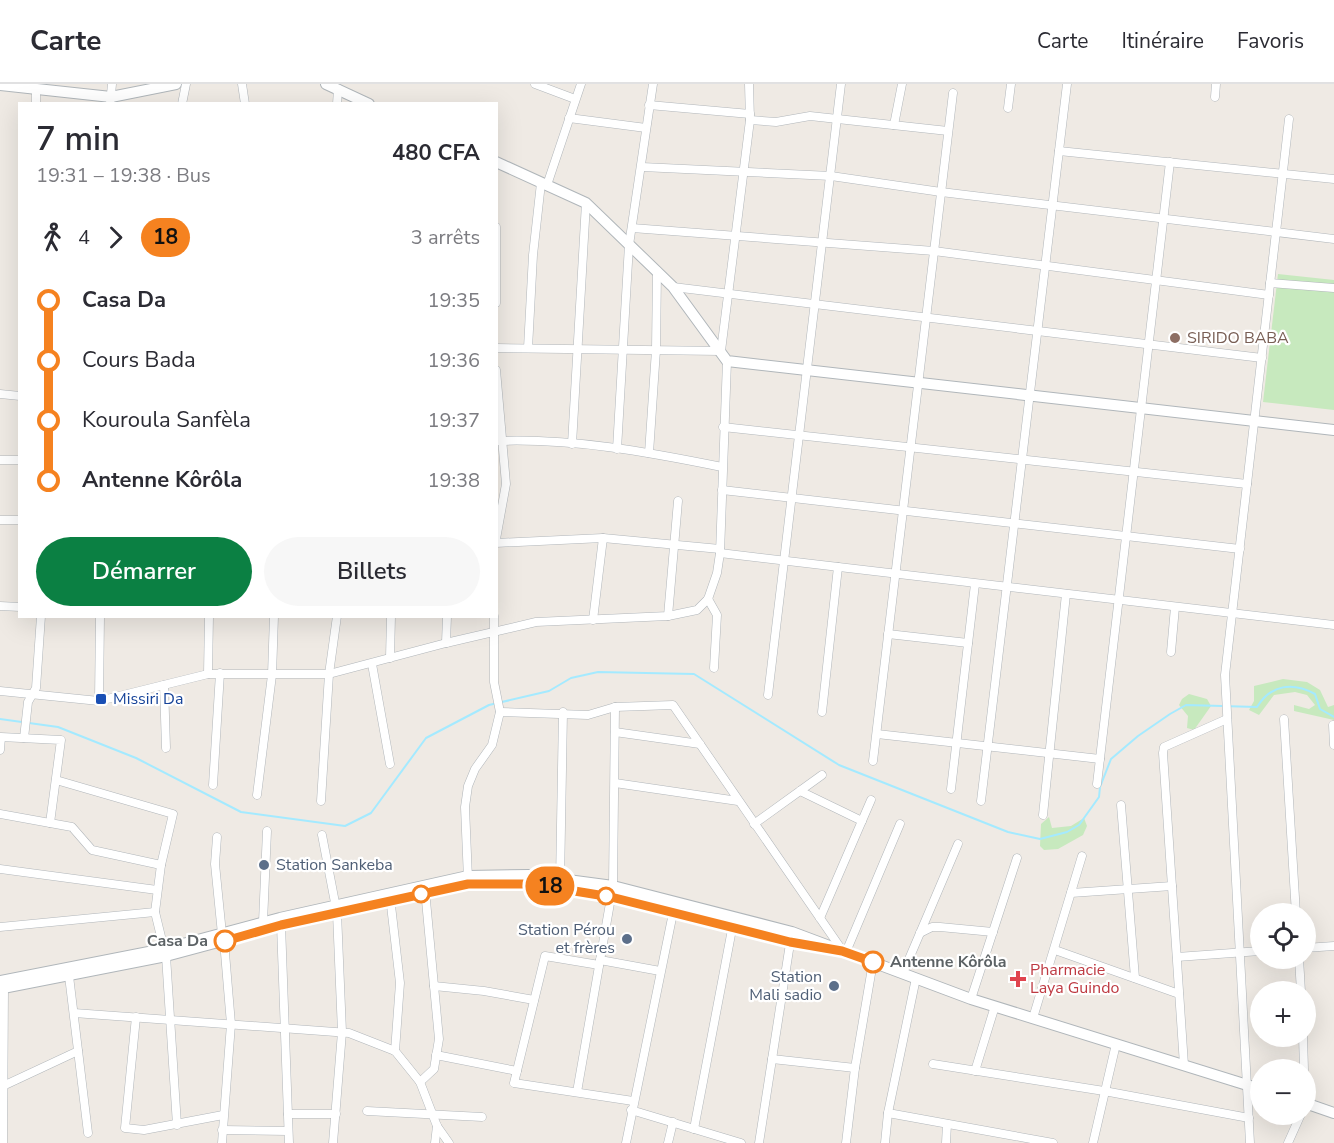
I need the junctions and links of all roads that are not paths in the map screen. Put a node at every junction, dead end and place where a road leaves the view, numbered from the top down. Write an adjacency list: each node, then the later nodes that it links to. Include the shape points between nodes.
1 (112, 84): 21 (street)
2 (176, 84): 21 (main road)
3 (186, 84): 22 (street)
4 (242, 84): 23 (street)
5 (326, 84): 17 (main road)
6 (535, 84): 20 (street)
7 (581, 84): 20 (street)
8 (653, 84): 26 (street)
9 (749, 84): 28 (street)
10 (841, 84): 30 (street)
11 (902, 84): 32 (street)
12 (1011, 84): 27 (street)
13 (1067, 84): 35 (street)
14 (1216, 84): 19 (street)
15 (0, 85): 16 (main road)
16 (42, 88): 21 (main road)
17 (338, 89): 24 (street); 25 (main road)
18 (953, 93): 34 (street)
19 (1215, 97)
20 (575, 99): 29 (street)
21 (111, 100)
22 (182, 102)
23 (245, 102)
24 (337, 102)
25 (365, 102)
26 (649, 105): 28 (street); 33 (street)
27 (1008, 108)
28 (750, 117): 30 (street, via 776,122 810,116); 39 (street)
29 (569, 118): 33 (street); 43 (street)
30 (837, 119): 32 (street); 41 (street)
31 (1289, 119): 40 (street)
32 (894, 125): 34 (street)
33 (646, 128): 38 (street)
34 (948, 131): 44 (street)
35 (1059, 151): 36 (street); 46 (street)
36 (1170, 162): 40 (street); 47 (street)
37 (498, 163): 43 (main road)
38 (642, 167): 39 (street); 48 (street)
39 (744, 171): 41 (street); 50 (street)
40 (1283, 173): 42 (street); 49 (street)
41 (831, 176): 44 (street); 52 (street)
42 (1334, 179)
43 (544, 184): 45 (main road); 68 (street, via 532,255)
44 (941, 192): 46 (street); 54 (street)
45 (586, 203): 53 (main road); 69 (street)
46 (1052, 206): 47 (street); 55 (street)
47 (1164, 219): 49 (street); 57 (street)
48 (632, 228): 50 (street); 53 (street)
49 (1276, 232): 51 (street); 58 (street)
50 (736, 235): 52 (street); 61 (street)
51 (1334, 239)
52 (823, 240): 54 (street); 63 (street)
53 (629, 245): 56 (main road); 70 (street)
54 (934, 251): 55 (street); 64 (street)
55 (1045, 266): 57 (street); 65 (street)
56 (657, 271): 59 (main road); 71 (street)
57 (1157, 280): 62 (street); 66 (street)
58 (1270, 283): 60 (street); 62 (street)
59 (673, 287): 61 (street); 72 (main road)
60 (1334, 288)
61 (728, 294): 63 (street); 72 (street)
62 (1269, 295): 73 (street)
63 (815, 304): 64 (street); 74 (street)
64 (926, 318): 65 (street); 75 (street)
65 (1037, 331): 66 (street); 77 (street)
66 (1150, 344): 73 (street); 80 (street)
67 (498, 348): 68 (street)
68 (528, 348): 69 (street)
69 (577, 349): 70 (street); 86 (street)
70 (621, 350): 71 (street); 88 (street)
71 (656, 350): 72 (street); 89 (street)
72 (724, 356): 74 (main road); 82 (street)
73 (1262, 358): 81 (street)
74 (806, 371): 75 (main road); 84 (street)
75 (919, 381): 77 (main road); 87 (street)
76 (0, 394): 78 (street)
77 (1030, 394): 80 (main road); 92 (street)
78 (18, 396)
79 (498, 406): 85 (street)
80 (1142, 407): 81 (main road); 94 (street)
81 (1255, 421): 83 (main road); 95 (street)
82 (723, 427): 84 (street); 93 (street)
83 (1334, 430)
84 (798, 435): 87 (street); 97 (street)
85 (500, 441): 86 (street); 103 (street, via 506,484)
86 (572, 444): 88 (street)
87 (910, 448): 92 (street); 99 (street)
88 (617, 449): 89 (street)
89 (649, 453): 93 (street)
90 (0, 460): 91 (street)
91 (18, 460)
92 (1022, 461): 94 (street); 102 (street)
93 (722, 466): 96 (street)
94 (1134, 472): 95 (street); 104 (street)
95 (1247, 484): 108 (street)
96 (722, 490): 97 (street); 109 (street)
97 (792, 498): 99 (street); 110 (street)
98 (678, 501): 107 (street)
99 (903, 511): 102 (street); 112 (street)
100 (0, 520): 101 (street)
101 (18, 520)
102 (1014, 524): 104 (street); 114 (street)
103 (498, 530)
104 (1127, 537): 108 (street); 117 (street)
105 (603, 538): 106 (street); 107 (street); 131 (street)
106 (498, 541)
107 (674, 545): 109 (street); 122 (street)
108 (1240, 549): 121 (street)
109 (720, 551): 110 (street); 116 (street)
110 (784, 561): 111 (street); 148 (street)
111 (838, 567): 112 (street); 153 (street)
112 (895, 574): 113 (street); 134 (street)
113 (975, 584): 114 (street); 136 (street)
114 (1007, 588): 115 (street); 163 (street)
115 (1066, 594): 117 (street); 166 (street)
116 (708, 599): 122 (street, via 697,610); 140 (street, via 717,615)
117 (1119, 600): 120 (street); 167 (street)
118 (0, 606): 119 (street)
119 (18, 607)
120 (1175, 607): 121 (street); 137 (street)
121 (1232, 614): 132 (street); 154 (street, via 1226,675)
122 (668, 616): 131 (street)
123 (41, 618): 147 (street, via 36,688)
124 (100, 618): 149 (street)
125 (209, 618): 141 (street)
126 (274, 618): 144 (street)
127 (337, 618): 143 (street)
128 (391, 618): 138 (street)
129 (447, 618): 135 (street)
130 (494, 618): 133 (street)
131 (593, 620): 133 (street, via 536,622)
132 (1334, 625)
133 (493, 631): 135 (street); 151 (street, via 494,682)
134 (888, 634): 136 (street); 158 (street)
135 (446, 643): 138 (street)
136 (968, 643): 160 (street)
137 (1171, 652)
138 (390, 658): 139 (street)
139 (372, 664): 143 (street); 169 (street)
140 (714, 668)
141 (208, 674): 142 (street); 145 (street)
142 (220, 674): 144 (street); 174 (street)
143 (329, 674): 144 (street); 179 (street)
144 (272, 675): 177 (street)
145 (164, 685): 149 (street); 164 (street)
146 (0, 691): 147 (street)
147 (30, 695): 149 (street); 159 (street)
148 (768, 695)
149 (99, 701)
150 (615, 707): 152 (street, via 588,714); 157 (street); 161 (street, via 673,705)
151 (500, 712): 152 (street); 197 (street, via 492,745 468,786)
152 (563, 712): 198 (street)
153 (822, 712)
154 (1227, 718): 199 (street, via 1164,747); 224 (street)
155 (1284, 720): 206 (street)
156 (1333, 725): 162 (street)
157 (615, 732): 161 (street); 172 (street)
158 (876, 734): 160 (street); 168 (street)
159 (24, 735): 165 (street, via 1,737); 171 (street, via 61,740)
160 (957, 743): 163 (street); 175 (street)
161 (700, 744): 180 (street)
162 (1334, 745)
163 (988, 747): 166 (street); 181 (street)
164 (166, 748)
165 (0, 750)
166 (1050, 754): 167 (street); 184 (street)
167 (1100, 759): 173 (street)
168 (873, 761)
169 (390, 764)
170 (822, 776): 176 (street)
171 (56, 780): 186 (street); 195 (street, via 173,814)
172 (615, 783): 180 (street); 203 (street)
173 (1097, 784)
174 (213, 785)
175 (951, 789)
176 (800, 791): 185 (street); 187 (street)
177 (256, 795)
178 (871, 800): 185 (street)
179 (321, 801)
180 (738, 801): 187 (street)
181 (981, 801)
182 (1121, 805): 201 (street)
183 (0, 814): 186 (street)
184 (1043, 815)
185 (862, 821): 210 (street)
186 (50, 824): 195 (street, via 72,827 92,850)
187 (754, 824): 210 (street)
188 (900, 824): 222 (street)
189 (267, 831): 211 (street)
190 (322, 835): 207 (street)
191 (217, 837): 217 (street, via 215,864)
192 (958, 844): 216 (street)
193 (1082, 856): 204 (street)
194 (1017, 858): 215 (street)
195 (161, 865): 202 (street)
196 (0, 869): 202 (street)
197 (468, 880): 198 (main road); 200 (main road)
198 (560, 883): 203 (main road)
199 (1172, 886): 201 (street); 226 (street)
200 (425, 889): 205 (main road); 235 (street)
201 (1128, 889): 204 (street); 233 (street)
202 (158, 890): 208 (street)
203 (612, 891): 209 (main road); 212 (main road); 227 (street)
204 (1071, 893): 221 (street)
205 (390, 897): 207 (main road); 249 (street, via 400,983)
206 (1295, 903)
207 (336, 909): 211 (main road); 213 (main road); 246 (street)
208 (155, 912): 214 (street); 223 (street)
209 (673, 912): 212 (main road); 229 (street)
210 (820, 918): 222 (street)
211 (263, 922): 217 (main road)
212 (733, 923): 218 (main road); 279 (street)
213 (281, 925): 217 (main road); 245 (street)
214 (0, 927)
215 (993, 932): 216 (street, via 932,927); 237 (street)
216 (920, 933): 230 (street)
217 (223, 937): 223 (main road); 244 (street)
218 (791, 937): 222 (main road); 251 (street)
219 (1334, 946): 220 (street)
220 (1316, 947)
221 (1055, 950): 233 (street); 242 (street)
222 (844, 951): 228 (main road)
223 (165, 952): 231 (main road); 234 (main road); 243 (street)
224 (1240, 952): 225 (street); 226 (street); 258 (street)
225 (1250, 952)
226 (1177, 957): 236 (street)
227 (599, 962): 229 (street); 238 (street, via 545,956); 262 (street)
228 (873, 962): 230 (main road); 254 (street)
229 (660, 971): 263 (street)
230 (903, 973): 232 (main road)
231 (69, 976): 234 (main road); 240 (street)
232 (916, 978): 237 (main road); 266 (street)
233 (1135, 978): 236 (street)
234 (1, 986): 259 (street)
235 (434, 986): 238 (street); 250 (street, via 439,1040)
236 (1179, 994): 253 (street)
237 (971, 999): 239 (main road)
238 (534, 1000): 255 (street)
239 (995, 1006): 242 (main road); 256 (street)
240 (74, 1013): 241 (street); 248 (street)
241 (136, 1017): 243 (street); 276 (street, via 125,1128 144,1130)
242 (1033, 1018): 247 (main road)
243 (171, 1020): 244 (street); 276 (street)
244 (231, 1024): 245 (street); 271 (street)
245 (285, 1028): 246 (street); 268 (street)
246 (342, 1032): 249 (street); 269 (street)
247 (1116, 1044): 253 (main road); 261 (street)
248 (78, 1051): 259 (street); 282 (street)
249 (395, 1051): 257 (street)
250 (436, 1056): 255 (street); 257 (street, via 434,1069)
251 (772, 1059): 254 (street); 294 (street)
252 (933, 1064): 256 (street)
253 (1184, 1065): 258 (main road)
254 (855, 1068): 295 (street)
255 (517, 1071): 262 (street, via 514,1083)
256 (975, 1071): 261 (street)
257 (420, 1082): 270 (street)
258 (1247, 1085): 260 (main road); 273 (street)
259 (2, 1086): 285 (street)
260 (1250, 1086)
261 (1104, 1091): 273 (street); 299 (street)
262 (577, 1092): 263 (street)
263 (632, 1105): 274 (street); 291 (street)
264 (1316, 1107): 267 (main road)
265 (367, 1112): 270 (street)
266 (888, 1113): 275 (street); 296 (street)
267 (1334, 1113)
268 (288, 1114): 269 (street); 281 (street)
269 (336, 1114): 288 (street)
270 (432, 1114): 272 (street); 278 (street)
271 (223, 1115): 276 (street); 280 (street)
272 (482, 1117)
273 (1249, 1118): 300 (street)
274 (673, 1122): 279 (street); 292 (street)
275 (947, 1124): 284 (street); 297 (street)
276 (177, 1125)
277 (1296, 1125): 301 (street)
278 (437, 1126): 289 (street); 290 (street)
279 (694, 1129): 283 (street)
280 (222, 1130): 281 (street); 286 (street)
281 (288, 1131): 287 (street)
282 (88, 1133)
283 (723, 1140): 293 (street)
284 (1018, 1140): 298 (street)
285 (3, 1143)
286 (222, 1143)
287 (289, 1143)
288 (333, 1143)
289 (435, 1143)
290 (449, 1143)
291 (626, 1143)
292 (668, 1143)
293 (741, 1143)
294 (759, 1143)
295 (846, 1143)
296 (885, 1143)
297 (946, 1143)
298 (1053, 1143)
299 (1093, 1143)
300 (1250, 1143)
301 (1288, 1143)

